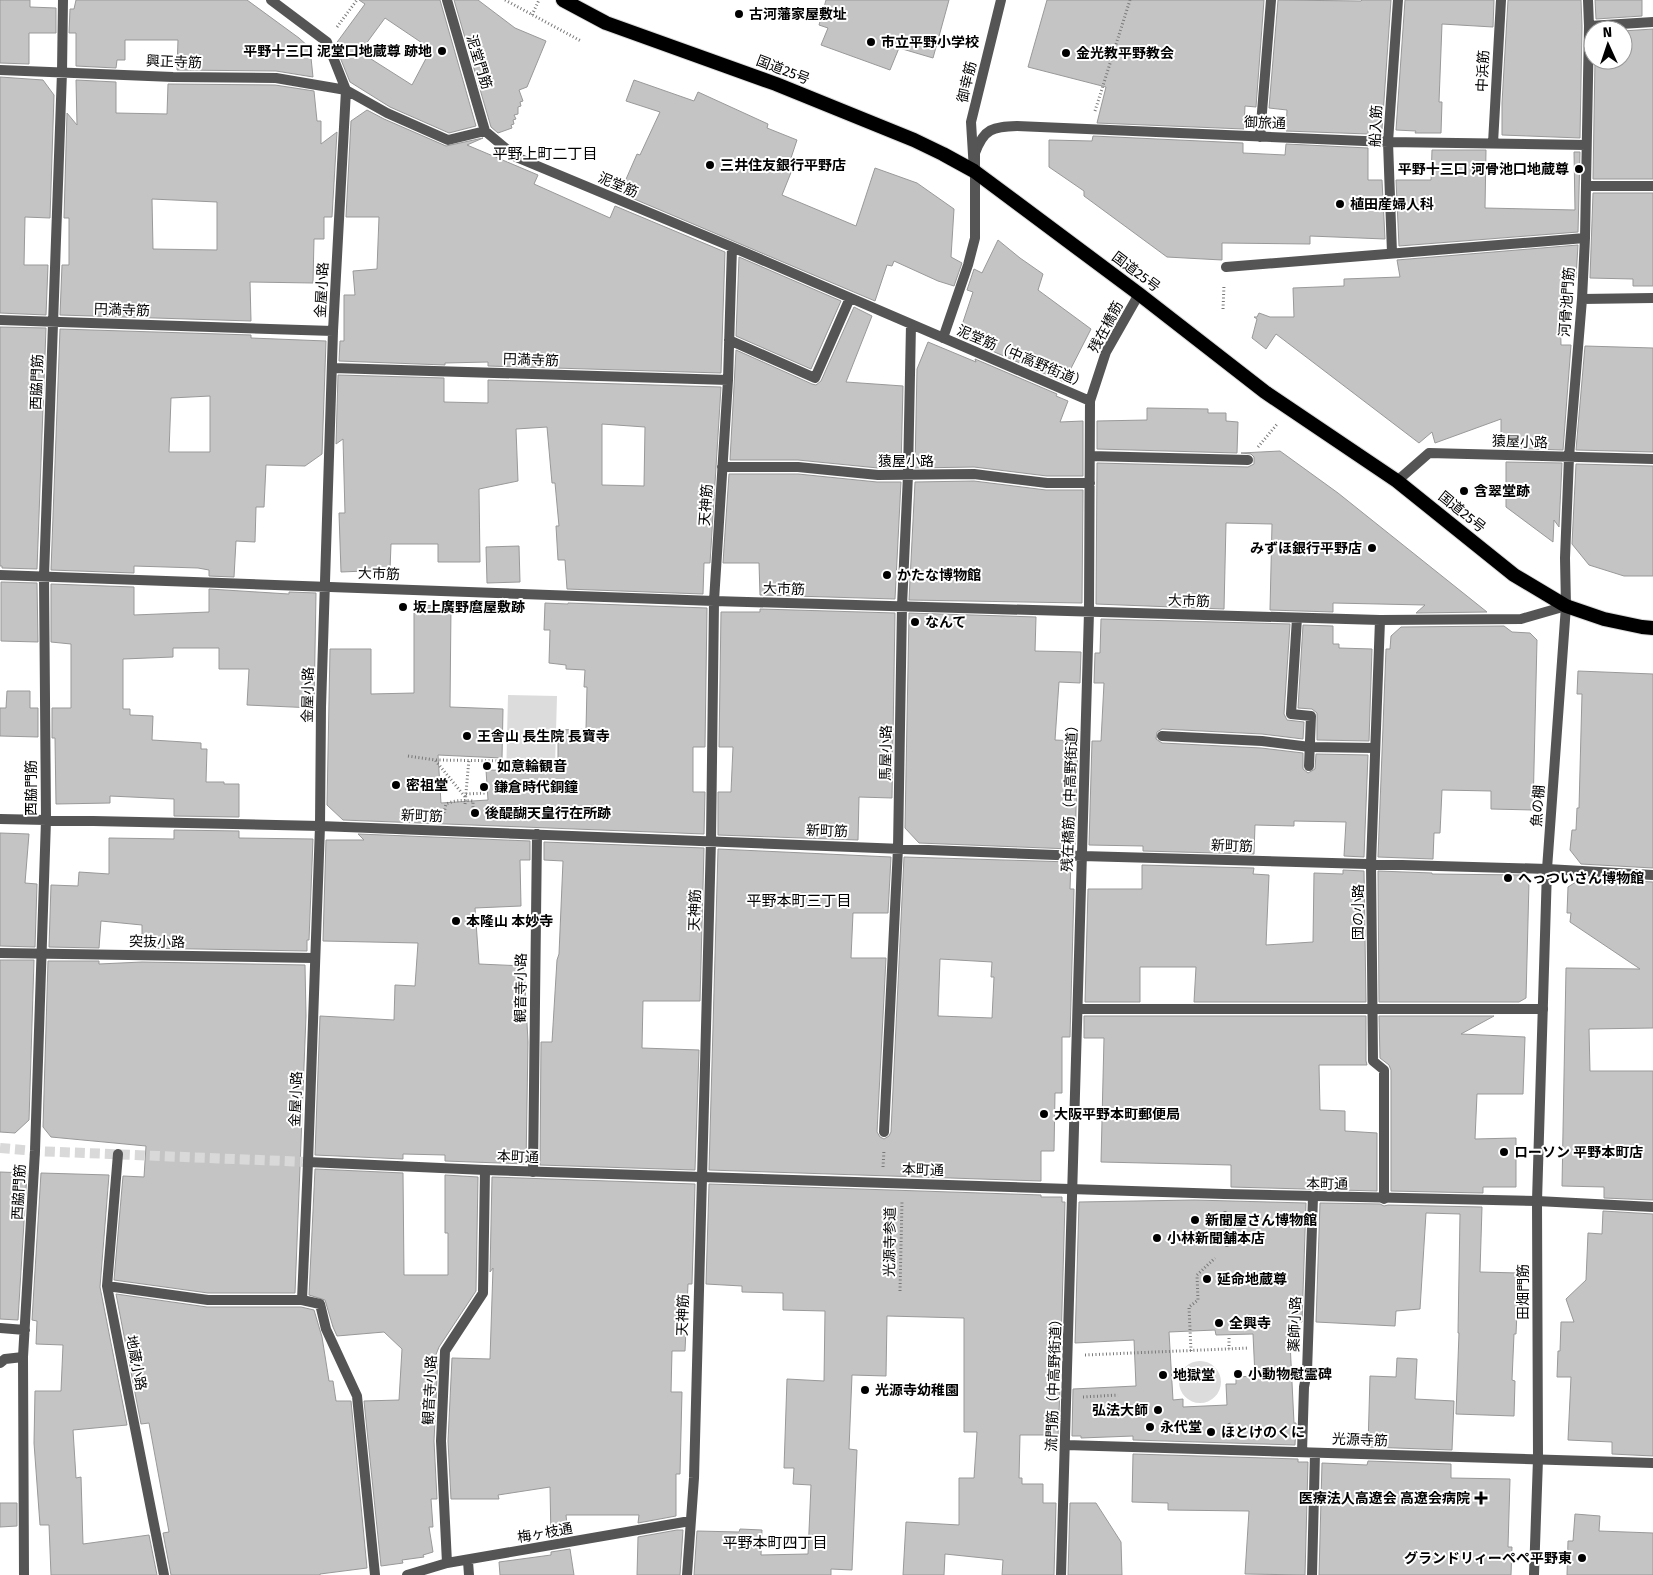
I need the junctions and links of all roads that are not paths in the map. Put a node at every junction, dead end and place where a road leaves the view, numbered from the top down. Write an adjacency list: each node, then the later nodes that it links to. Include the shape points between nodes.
1 (63, 0): 15 (street, 西脇門筋)
2 (271, 0): 16 (street, via 327,42)
3 (447, 0): 17 (street, 泥堂門筋)
4 (563, 0): 22 (highway, 国道25号, via 606,23 776,84 914,140)
5 (1001, 0): 22 (street, 御幸筋, via 972,122)
6 (1271, 0): 18 (street)
7 (1398, 0): 19 (street, 船入筋)
8 (1501, 0): 20 (street, 中浜筋)
9 (1588, 0): 10 (street, 河骨池門筋)
10 (1589, 20)
11 (1653, 22): 12 (street)
12 (1633, 23)
13 (0, 70): 15 (street, 興正寺筋)
14 (1588, 70): 21 (street, 河骨池門筋)
15 (62, 72): 16 (street, 興正寺筋, via 276,78); 34 (street, 西脇門筋)
16 (346, 90): 17 (street, via 387,113 448,140); 36 (street, 金屋小路)
17 (485, 131): 26 (street, 泥堂筋, via 516,157)
18 (1260, 137): 19 (street, 御旅通); 22 (street, 御旅通, via 1017,126 993,128 978,144)
19 (1388, 142): 20 (street, 御旅通); 27 (street, 船入筋)
20 (1493, 143): 21 (street, 御旅通)
21 (1586, 145): 23 (street, 河骨池門筋)
22 (974, 171): 29 (highway, 国道25号); 37 (street, via 975,238)
23 (1586, 186): 24 (street); 25 (street, 河骨池門筋)
24 (1653, 186)
25 (1585, 238): 27 (street); 32 (street, 河骨池門筋)
26 (732, 247): 30 (street, 泥堂筋); 38 (street, 天神筋)
27 (1392, 253): 28 (street)
28 (1226, 267)
29 (1139, 294): 41 (street, 残在橋筋, via 1106,352); 48 (highway, 国道25号, via 1291,411)
30 (850, 298): 35 (street, 泥堂筋); 38 (street, via 815,378)
31 (1653, 298): 32 (street)
32 (1582, 299): 43 (street, 河骨池門筋)
33 (0, 320): 34 (street, 円満寺筋)
34 (52, 321): 36 (street, 円満寺筋); 51 (street, 西脇門筋)
35 (911, 324): 37 (street, 泥堂筋); 47 (street, 馬屋小路)
36 (334, 331): 39 (street, 金屋小路)
37 (943, 338): 41 (street, 泥堂筋（中高野街道）)
38 (729, 340): 40 (street, 天神筋)
39 (332, 368): 40 (street, 円満寺筋); 52 (street, 金屋小路)
40 (728, 380): 46 (street, 天神筋)
41 (1090, 402): 42 (street, 残在橋筋（中高野街道）)
42 (1090, 456): 45 (street); 49 (street, 残在橋筋（中高野街道）)
43 (1569, 457): 44 (street, 猿屋小路); 48 (street, 猿屋小路, via 1429,453); 55 (street, 河骨池門筋)
44 (1653, 459)
45 (1248, 460)
46 (722, 467): 47 (street, 猿屋小路, via 798,467); 53 (street, 天神筋)
47 (908, 475): 49 (street, 猿屋小路, via 974,474 1047,483); 54 (street, 馬屋小路)
48 (1397, 481): 55 (highway, 国道25号, via 1514,575)
49 (1090, 483): 56 (street, 残在橋筋（中高野街道）)
50 (0, 575): 51 (street, 大市筋)
51 (44, 576): 52 (street, 大市筋); 65 (street, 西脇門筋)
52 (325, 586): 53 (street, 大市筋); 66 (street, 金屋小路)
53 (714, 601): 54 (street, 大市筋); 68 (street, 天神筋)
54 (902, 606): 56 (street, 大市筋); 69 (street, 馬屋小路)
55 (1566, 606): 58 (street, 大市筋, via 1521,619); 59 (highway, 国道25号, via 1604,620); 72 (street, 魚の棚)
56 (1089, 612): 57 (street, 大市筋); 70 (street, 残在橋筋（中高野街道）)
57 (1297, 618): 58 (street, 大市筋); 61 (street, via 1291,714 1311,716)
58 (1380, 620): 62 (street, 団の小路)
59 (1653, 628)
60 (1162, 736): 61 (street)
61 (1310, 747): 62 (street); 63 (street)
62 (1375, 748): 71 (street, 団の小路)
63 (1309, 766)
64 (0, 818): 65 (street, 新町筋)
65 (46, 820): 66 (street, 新町筋); 75 (street, 西脇門筋)
66 (320, 826): 67 (street, 新町筋); 76 (street, 金屋小路)
67 (537, 834): 68 (street, 新町筋); 84 (street, 観音寺小路)
68 (711, 840): 69 (street, 新町筋); 85 (street, 天神筋)
69 (898, 848): 70 (street, 新町筋); 80 (street, 馬屋小路)
70 (1082, 856): 71 (street, 新町筋); 78 (street, 残在橋筋（中高野街道）)
71 (1371, 864): 72 (street, 新町筋); 77 (street, 団の小路)
72 (1547, 869): 73 (street, 新町筋); 79 (street, 魚の棚)
73 (1653, 875)
74 (0, 953): 75 (street, 突抜小路)
75 (41, 955): 76 (street, 突抜小路); 94 (street, 西脇門筋)
76 (314, 958): 82 (street, 金屋小路)
77 (1372, 1008): 78 (street); 79 (street); 88 (street, 団の小路, via 1373,1061 1384,1070)
78 (1078, 1009): 86 (street, 残在橋筋（中高野街道）)
79 (1543, 1009): 89 (street, 田畑門筋)
80 (884, 1132)
81 (118, 1154): 91 (street, 地蔵小路)
82 (308, 1162): 83 (street, 本町通); 92 (street, 金屋小路)
83 (485, 1170): 84 (street, 本町通); 104 (street, 観音寺小路, via 483,1293 445,1351 442,1441)
84 (533, 1172): 85 (street, 本町通)
85 (701, 1176): 86 (street, 本町通); 102 (street, 天神筋, via 694,1478)
86 (1073, 1189): 87 (street, 本町通); 97 (street, 流門筋（中高野街道）)
87 (1313, 1197): 88 (street, 本町通); 98 (street, 薬師小路)
88 (1384, 1199): 89 (street, 本町通)
89 (1536, 1201): 90 (street, 本町通); 100 (street, 田畑門筋)
90 (1653, 1207)
91 (108, 1286): 92 (street, via 208,1300); 106 (street, 地蔵小路)
92 (302, 1300): 107 (street, via 320,1304 326,1329 357,1396)
93 (0, 1328): 94 (street)
94 (25, 1330): 95 (street, 西脇門筋)
95 (24, 1357): 96 (street); 105 (street, 西脇門筋)
96 (0, 1363)
97 (1066, 1445): 98 (street, 光源寺筋); 111 (street, 流門筋（中高野街道）)
98 (1302, 1452): 99 (street, 光源寺筋)
99 (1315, 1453): 100 (street, 光源寺筋); 112 (street)
100 (1538, 1459): 101 (street, 光源寺筋); 113 (street, 田畑門筋)
101 (1653, 1463)
102 (690, 1520): 103 (street, 梅ヶ枝通); 110 (street, 天神筋)
103 (468, 1560): 104 (street, 梅ヶ枝通); 109 (street)
104 (448, 1563): 108 (street, 梅ヶ枝通)
105 (24, 1575)
106 (164, 1575)
107 (376, 1575)
108 (407, 1575)
109 (469, 1575)
110 (687, 1575)
111 (1061, 1575)
112 (1312, 1575)
113 (1534, 1575)

